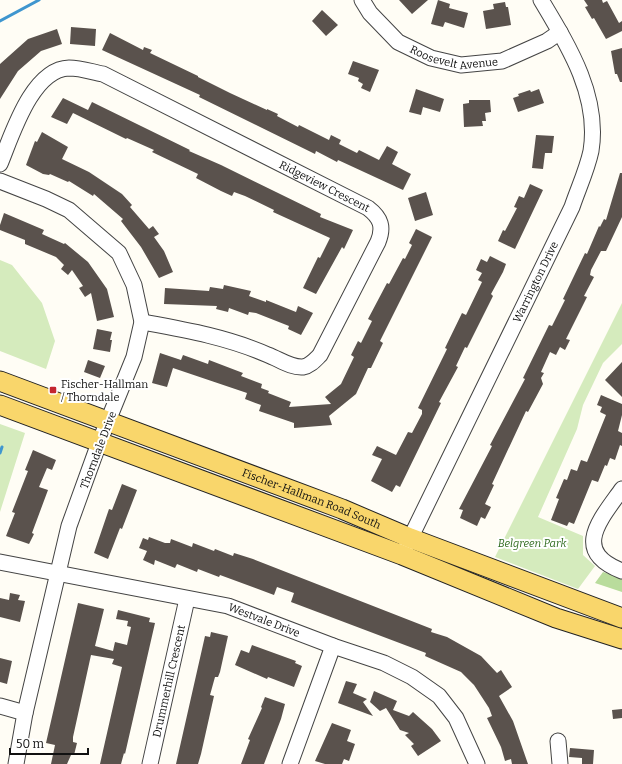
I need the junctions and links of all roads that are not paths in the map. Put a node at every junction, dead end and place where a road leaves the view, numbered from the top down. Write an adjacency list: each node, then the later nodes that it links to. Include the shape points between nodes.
1 (362, 0): 3 (street, Roosevelt Avenue, via 370,13 398,42 431,58 461,65 502,61 547,41)
2 (541, 0): 3 (street, Warrington Drive)
3 (560, 32): 12 (street, Warrington Drive, via 580,70 591,114 591,151 572,207)
4 (0, 164): 6 (street, Ridgeview Crescent, via 22,111 36,87 53,73 68,68 82,69 103,74 368,208 378,216 382,233 320,355 313,363 303,367 291,366 251,347 217,336)
5 (0, 181): 6 (street, Thorndale Drive, via 69,210 119,253 134,284)
6 (142, 322): 9 (street, Thorndale Drive, via 134,357)
7 (0, 381): 9 (main road, Fischer-Hallman Road South)
8 (0, 405): 10 (main road, Fischer-Hallman Road South)
9 (108, 422): 10 (street, Thorndale Drive); 12 (main road, Fischer-Hallman Road South, via 342,509)
10 (99, 443): 13 (main road, Fischer-Hallman Road South); 16 (street, Thorndale Drive, via 69,526)
11 (622, 489): 15 (street, via 602,516 593,545 597,557)
12 (410, 538): 13 (street, Warrington Drive); 18 (main road, Fischer-Hallman Road South)
13 (402, 555): 19 (main road, Fischer-Hallman Road South, via 556,618)
14 (0, 562): 16 (street, Westvale Drive)
15 (622, 571)
16 (57, 572): 17 (street, Westvale Drive); 22 (street, Thorndale Drive)
17 (187, 599): 20 (street, Westvale Drive, via 228,606); 25 (street, Drummerhill Crescent)
18 (622, 618)
19 (622, 639)
20 (333, 646): 26 (street); 27 (street, Westvale Drive, via 384,663 412,677 439,696 456,718)
21 (0, 706): 22 (street)
22 (25, 713): 24 (street, Thorndale Drive)
23 (558, 742): 28 (street)
24 (16, 764)
25 (150, 764)
26 (290, 764)
27 (477, 764)
28 (560, 764)

